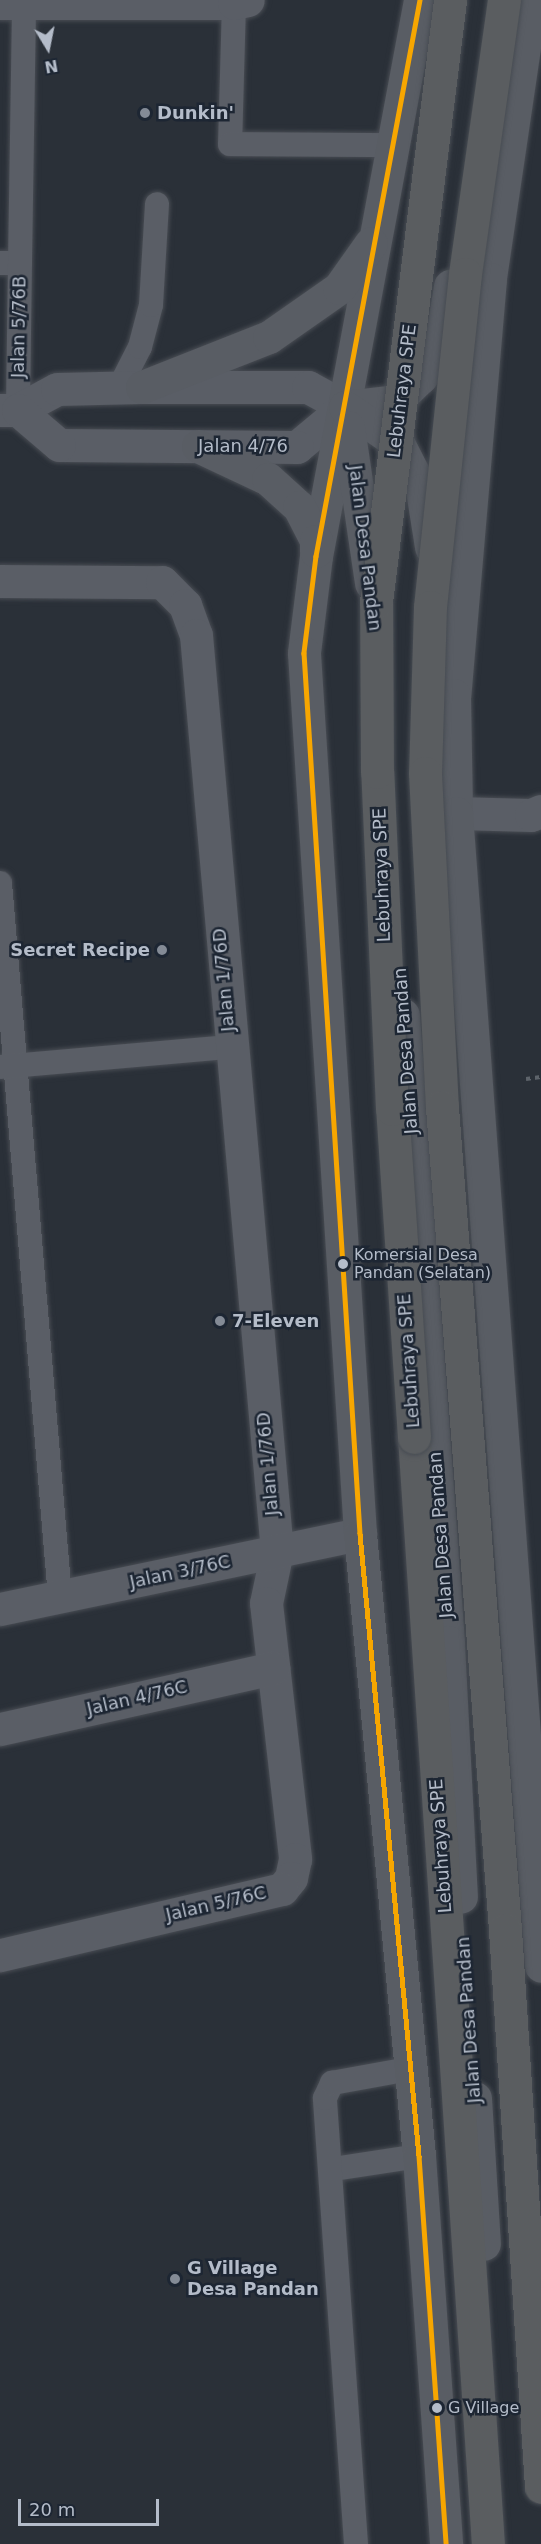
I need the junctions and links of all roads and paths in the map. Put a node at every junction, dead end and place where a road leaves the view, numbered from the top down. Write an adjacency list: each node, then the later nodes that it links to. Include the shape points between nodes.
1 (420, 0): 8 (street)
2 (450, 0): 40 (highway, Lebuhraya SPE, bridge, via 376,602 377,772 392,1109)
3 (499, 0): 13 (street, via 440,347 421,377 396,401)
4 (504, 0): 37 (highway, bridge, via 465,274 434,572 425,773 442,1107 506,1930)
5 (531, 0): 18 (street, via 490,279)
6 (29, 2): 7 (street); 11 (lane, Jalan 5/76B)
7 (241, 2): 8 (lane, via 230,144)
8 (393, 144): 10 (street)
9 (157, 204): 12 (lane, via 151,306)
10 (376, 236): 12 (street, via 339,288 269,337); 13 (street)
11 (10, 263): 14 (lane, Jalan 5/76B)
12 (131, 388): 13 (street, via 308,387); 14 (street, via 57,389)
13 (345, 407): 15 (street, Jalan 4/76, via 297,447); 16 (street, Jalan Desa Pandan); 18 (street, via 398,443 422,490); 41 (street, Jalan Desa Pandan, via 367,538 385,727 448,1642)
14 (9, 410): 15 (street, Jalan 4/76, via 59,445)
15 (198, 446): 16 (street, via 268,479 299,507 316,541)
16 (316, 556): 26 (street, Jalan Desa Pandan, via 304,653)
17 (0, 581): 22 (street, Jalan 1/76D, via 162,582 185,605 196,635)
18 (454, 695): 20 (street)
19 (541, 811): 20 (street)
20 (456, 813): 33 (street)
21 (0, 883): 23 (lane)
22 (229, 1047): 23 (lane); 27 (street, Jalan 1/76D)
23 (8, 1067): 28 (lane)
24 (541, 1077): 25 (path)
25 (526, 1079)
26 (360, 1533): 27 (street, Jalan 3/76C); 34 (street, Jalan Desa Pandan)
27 (277, 1551): 28 (street, Jalan 3/76C); 30 (street, via 266,1603)
28 (60, 1597): 29 (street, Jalan 3/76C)
29 (0, 1609)
30 (273, 1668): 31 (street, Jalan 4/76C); 32 (street, Jalan 5/76C, via 295,1859 291,1878 282,1889)
31 (0, 1729)
32 (0, 1955)
33 (541, 1966)
34 (410, 2069): 35 (street, Jalan Desa Pandan); 36 (lane, via 332,2083 325,2098)
35 (419, 2156): 36 (lane); 39 (street, Jalan Desa Pandan)
36 (333, 2169): 38 (lane)
37 (541, 2487)
38 (357, 2544)
39 (446, 2544)
40 (488, 2544)
41 (500, 2544)

